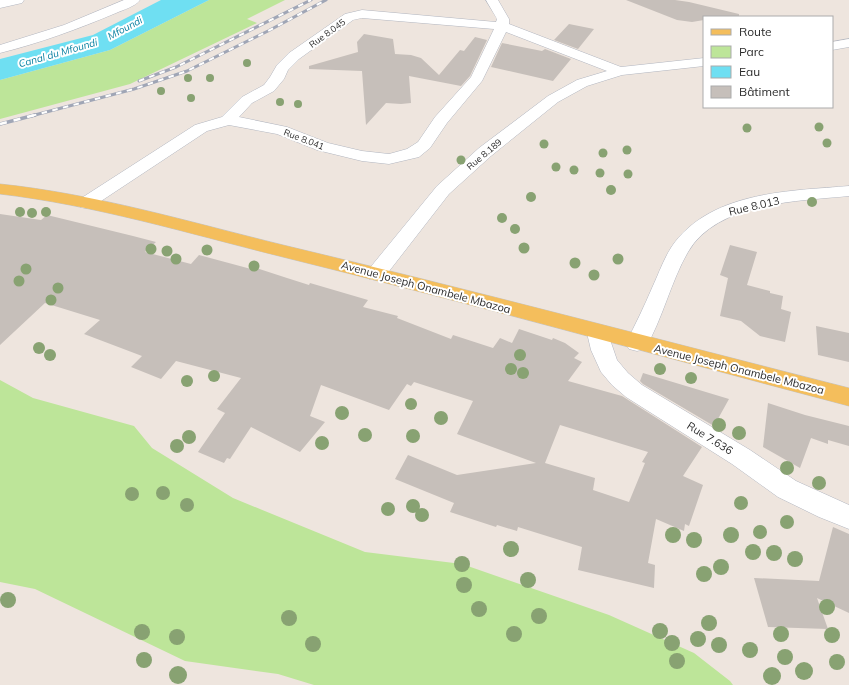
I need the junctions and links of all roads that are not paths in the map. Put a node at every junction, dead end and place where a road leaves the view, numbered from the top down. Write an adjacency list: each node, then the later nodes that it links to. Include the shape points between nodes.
1 (18, 0): 4 (street)
2 (134, 0): 8 (street, via 94,19)
3 (492, 0): 5 (street, via 503,19)
4 (0, 4)
5 (502, 26): 10 (street, Rue 8.189); 11 (street, Rue 8.045, via 362,14 349,17 294,56 282,68 269,88 247,100); 11 (street, Rue 8.041, via 477,78 424,145 413,153 389,159 362,156 323,147 281,130)
6 (849, 43): 7 (street)
7 (833, 46)
8 (0, 49)
9 (703, 62): 10 (street, Rue 8.189)
10 (620, 71): 15 (street, Rue 8.189, via 582,83 553,99 484,152 443,190)
11 (228, 120): 14 (street, Rue 8.041, via 201,128)
12 (0, 189): 14 (main road, Avenue Joseph Onambele Mbazoa, via 44,194)
13 (849, 191): 17 (street, Rue 8.013, via 740,207 721,214 703,226 691,235 677,255)
14 (86, 203): 15 (main road, Avenue Joseph Onambele Mbazoa)
15 (376, 274): 16 (main road, Avenue Joseph Onambele Mbazoa)
16 (598, 333): 17 (main road, Avenue Joseph Onambele Mbazoa); 19 (street, Rue 7.636, via 599,347 611,368 622,382 634,391 741,457 787,489)
17 (638, 343): 18 (main road, Avenue Joseph Onambele Mbazoa)
18 (849, 397)
19 (849, 517)

